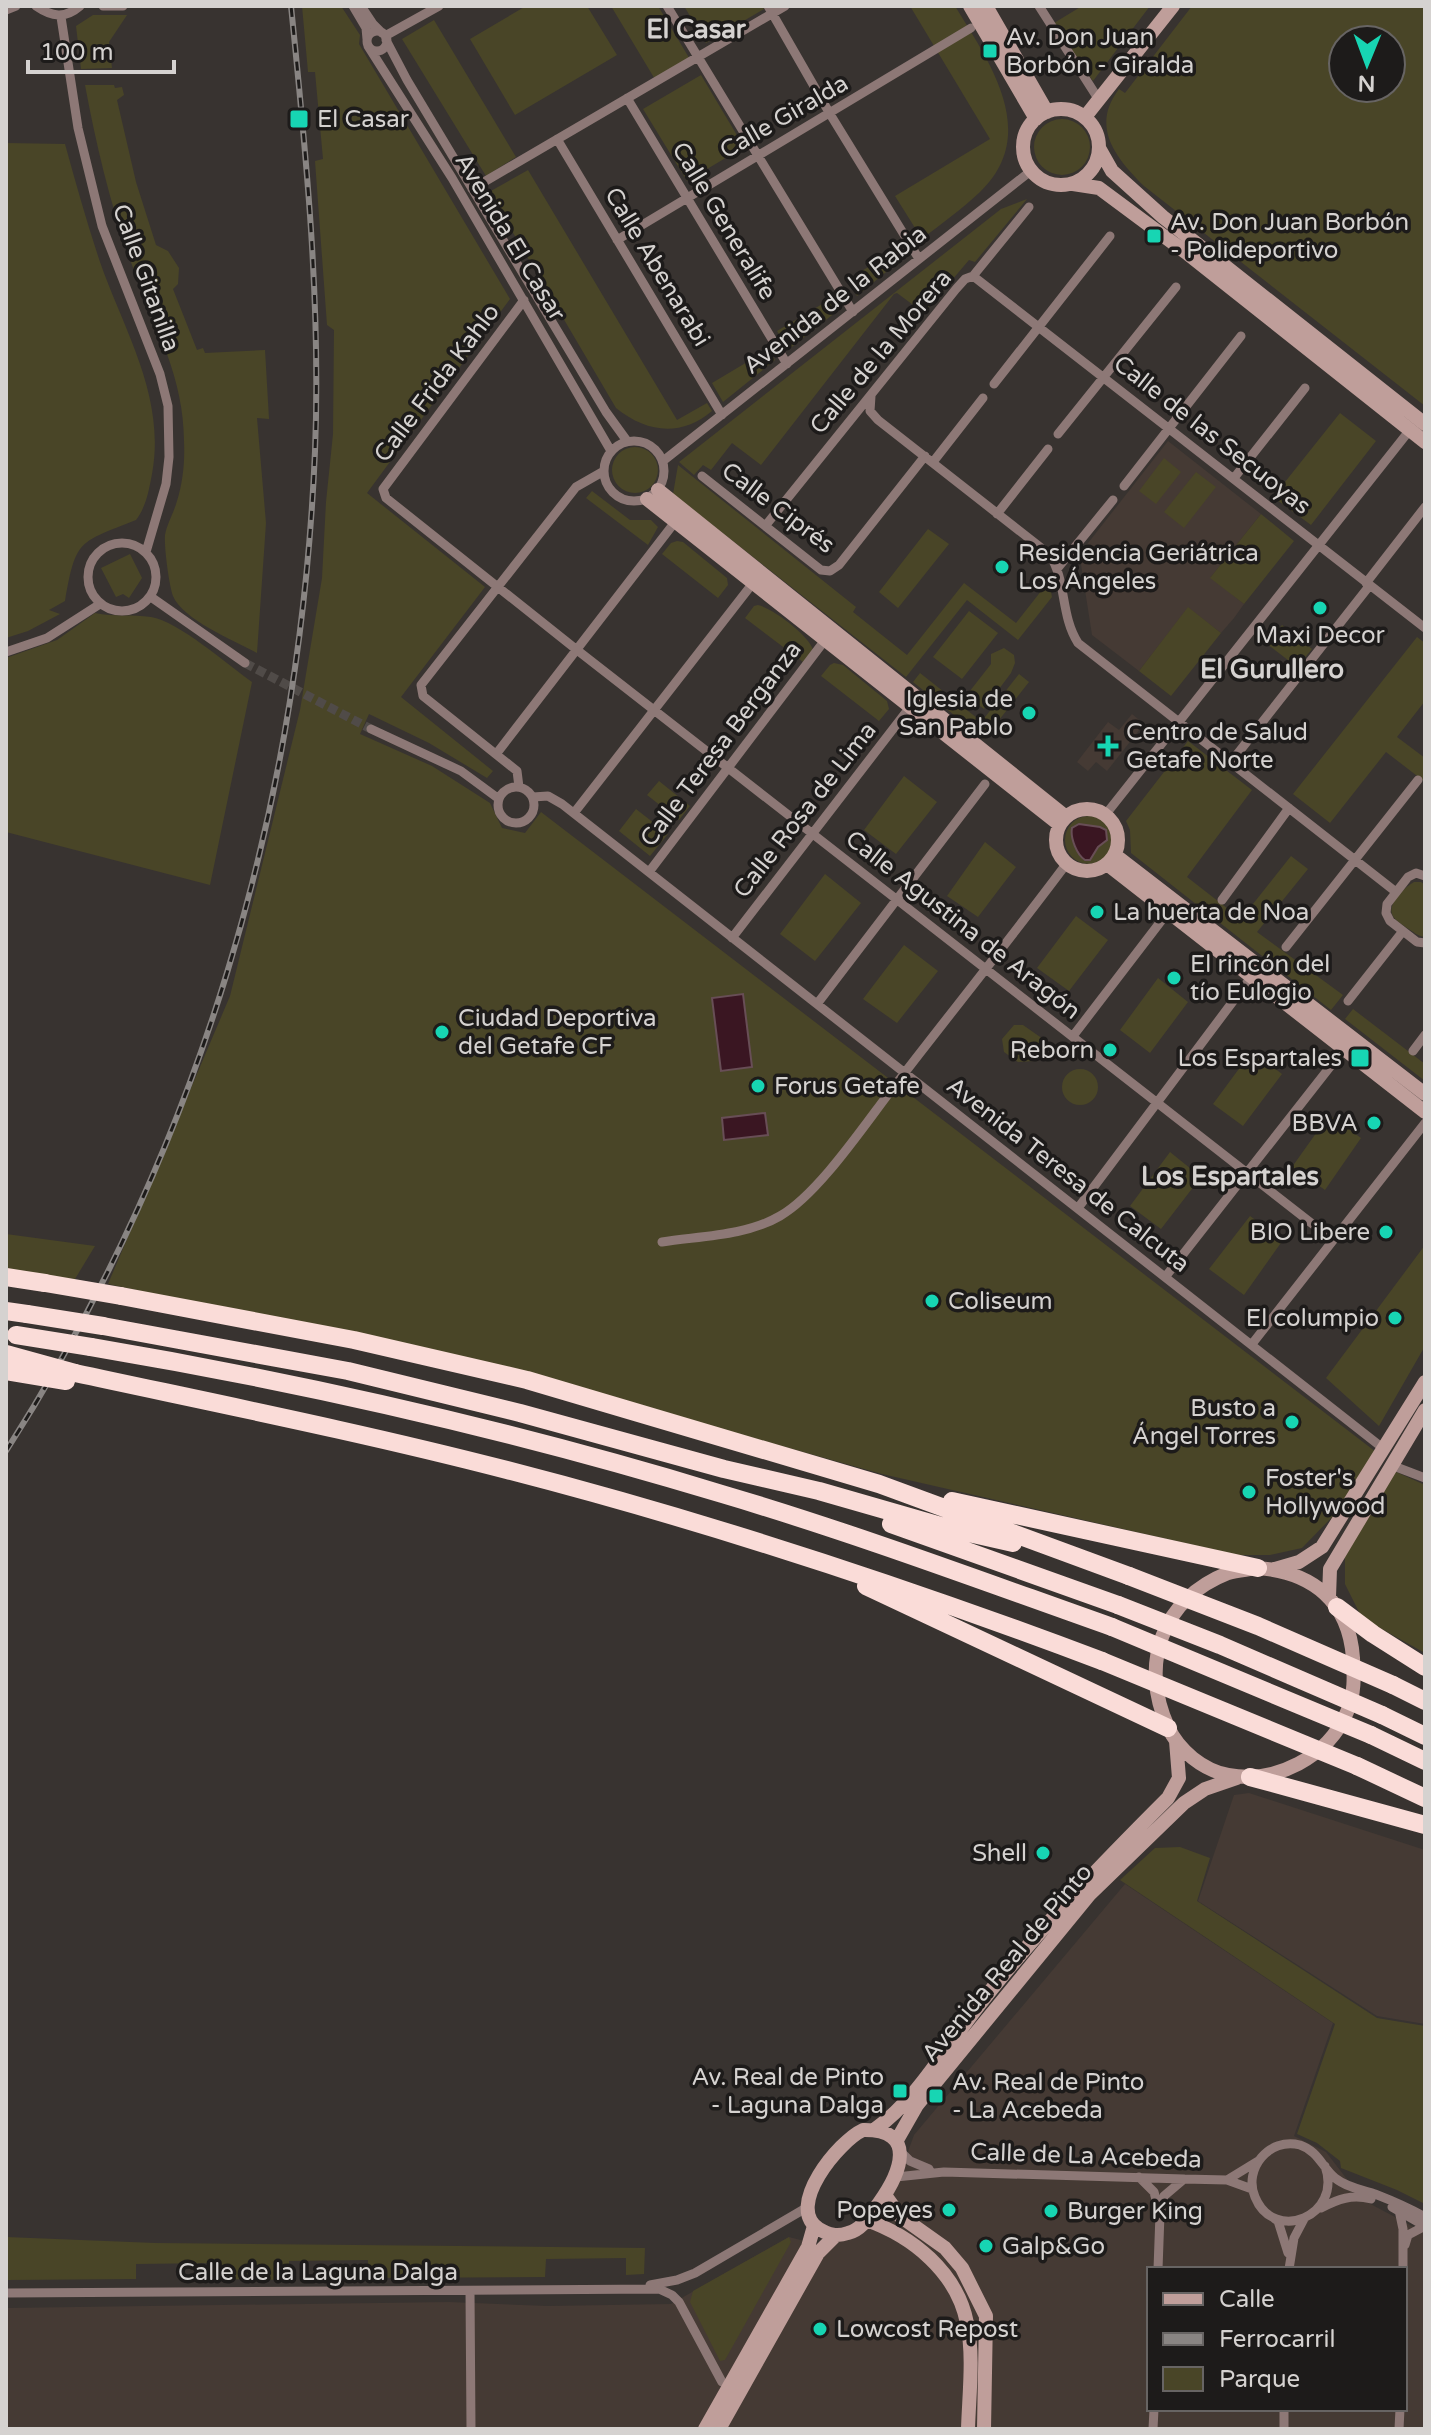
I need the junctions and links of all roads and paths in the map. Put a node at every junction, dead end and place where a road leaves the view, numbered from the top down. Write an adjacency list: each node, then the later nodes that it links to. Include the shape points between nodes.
1 (16, 6): 15 (street)
2 (36, 6): 17 (street)
3 (80, 6): 17 (street)
4 (103, 6): 5 (street)
5 (123, 6)
6 (353, 6): 20 (street, Avenida El Casar, via 366,28)
7 (361, 6): 19 (street, Avenida El Casar)
8 (439, 6): 19 (street)
9 (667, 6): 21 (street)
10 (785, 6): 16 (street)
11 (970, 6): 25 (street)
12 (986, 6): 25 (street)
13 (1039, 6): 23 (street)
14 (1173, 6): 23 (street)
15 (6, 10)
16 (770, 10): 21 (street); 24 (street)
17 (61, 17): 73 (street, Calle Gitanilla, via 78,128 102,226 168,406 166,484)
18 (971, 28): 24 (street, Calle Giralda)
19 (385, 36): 20 (street, via 372,33); 20 (street, via 378,51); 32 (street, Avenida El Casar)
20 (368, 44): 40 (street, Avenida El Casar)
21 (699, 56): 22 (street); 29 (street)
22 (627, 98): 27 (street); 33 (street, Calle Generalife)
23 (1099, 100): 26 (street)
24 (830, 114): 29 (street, Calle Giralda); 37 (street)
25 (1042, 116): 26 (street, via 1066,110); 30 (street, via 1025,136 1024,154)
26 (1085, 117): 28 (street)
27 (557, 139): 32 (street); 36 (street, Calle Abenarabi)
28 (1099, 148): 31 (street, via 1093,169); 51 (street, via 1112,171 1163,217)
29 (758, 155): 33 (street, Calle Giralda); 41 (street)
30 (1032, 170): 31 (street, via 1041,180); 37 (street, Avenida de la Rabia)
31 (1073, 184): 53 (street, via 1099,188)
32 (472, 189): 55 (street, Avenida El Casar)
33 (687, 197): 36 (street, Calle Giralda); 44 (street, Calle Generalife)
34 (1029, 207): 38 (street, Calle de la Morera)
35 (1110, 236): 42 (street)
36 (617, 240): 50 (street, Calle Abenarabi)
37 (919, 259): 41 (street, Avenida de la Rabia)
38 (973, 276): 42 (street, Calle de las Secuoyas); 48 (street, Calle de la Morera, via 956,289)
39 (1176, 287): 45 (street)
40 (524, 300): 58 (street, Avenida El Casar); 65 (street, Calle Frida Kahlo)
41 (853, 312): 44 (street, Avenida de la Rabia)
42 (1040, 326): 45 (street, Calle de las Secuoyas); 46 (street)
43 (1241, 336): 52 (street)
44 (787, 364): 50 (street, Avenida de la Rabia)
45 (1104, 376): 52 (street, Calle de las Secuoyas); 54 (street)
46 (994, 384)
47 (1305, 388): 63 (street)
48 (871, 396): 59 (street, via 870,411 878,420); 71 (street, Calle de la Morera)
49 (983, 398): 59 (street)
50 (722, 415): 60 (street, Avenida de la Rabia)
51 (1425, 424)
52 (1169, 428): 63 (street, Calle de las Secuoyas); 64 (street)
53 (1409, 431): 56 (street); 72 (street)
54 (1058, 434)
55 (627, 441): 58 (street); 60 (street, via 653,446)
56 (1425, 442)
57 (1048, 449): 69 (street)
58 (611, 451): 61 (street)
59 (929, 459): 69 (street); 71 (street, Calle Ciprés, via 830,571 821,570)
60 (663, 461): 66 (street, via 665,476)
61 (604, 471): 66 (street, via 617,497 637,502); 77 (street, via 576,487)
62 (702, 476): 71 (street, Calle Ciprés)
63 (1234, 478): 72 (street, Calle de las Secuoyas)
64 (1124, 486)
65 (383, 489): 77 (street, Calle Agustina de Aragón, via 386,498)
66 (652, 495): 70 (street); 100 (street)
67 (1113, 500): 74 (street)
68 (1425, 507): 76 (street)
69 (997, 514): 74 (street, via 1049,554)
70 (675, 522): 75 (street); 82 (street)
71 (766, 525)
72 (1319, 545): 76 (street, Calle de las Secuoyas); 87 (street)
73 (146, 552): 78 (street, via 157,575); 79 (street, via 126,543 98,554 88,578)
74 (1057, 569): 87 (street, via 1067,622 1078,643)
75 (753, 583): 81 (street); 86 (street)
76 (1368, 584): 80 (street, Calle de las Secuoyas); 90 (street)
77 (498, 587): 82 (street, Calle Agustina de Aragón); 89 (street, via 421,685 423,696)
78 (151, 597): 79 (street, via 129,611); 84 (street)
79 (100, 604): 83 (street, via 47,638)
80 (1425, 628)
81 (825, 640): 85 (street); 91 (street, Calle Teresa Berganza)
82 (577, 650): 86 (street, Calle Agustina de Aragón); 89 (street)
83 (6, 652)
84 (245, 663)
85 (910, 707): 100 (street); 101 (street, Calle Rosa de Lima)
86 (654, 709): 91 (street, Calle Agustina de Aragón); 98 (street)
87 (1179, 723): 90 (street); 99 (street)
88 (371, 729): 96 (street, via 461,771)
89 (497, 753): 94 (street, via 517,771)
90 (1231, 762): 97 (street)
91 (729, 768): 101 (street, Calle Agustina de Aragón); 105 (street, Calle Teresa Berganza)
92 (1418, 780): 103 (street)
93 (985, 784): 108 (street)
94 (519, 787): 95 (street); 96 (street)
95 (533, 797): 96 (street, via 532,814 517,823 502,816); 98 (street, Avenida Teresa de Calcuta, via 548,796)
96 (499, 799)
97 (1289, 808): 103 (street); 109 (street)
98 (574, 813): 105 (street, Avenida Teresa de Calcuta)
99 (1106, 814): 100 (street, via 1081,809); 102 (street, via 1119,837)
100 (1063, 821): 104 (street, via 1056,844)
101 (813, 833): 108 (street, Calle Agustina de Aragón); 112 (street, Calle Rosa de Lima)
102 (1111, 860): 104 (street, via 1086,871); 110 (street); 124 (street)
103 (1354, 860): 107 (street); 114 (street)
104 (1067, 863): 115 (street)
105 (649, 872): 112 (street, Avenida Teresa de Calcuta)
106 (1425, 876): 107 (street, via 1412,874)
107 (1396, 892): 111 (street, via 1386,913)
108 (898, 899): 115 (street, Calle Agustina de Aragón); 118 (street)
109 (1222, 900)
110 (1168, 912): 116 (street); 120 (street)
111 (1403, 931): 113 (street); 117 (street)
112 (732, 938): 118 (street, Avenida Teresa de Calcuta)
113 (1425, 943)
114 (1286, 947)
115 (987, 969): 120 (street, Calle Agustina de Aragón); 123 (street)
116 (1252, 976): 121 (street); 125 (street)
117 (1348, 1001)
118 (817, 1004): 123 (street, Avenida Teresa de Calcuta)
119 (1425, 1035): 122 (street)
120 (1073, 1036): 125 (street, Calle Agustina de Aragón)
121 (1344, 1049): 126 (street); 128 (street)
122 (1413, 1051)
123 (905, 1073): 129 (street, Avenida Teresa de Calcuta); 131 (street, via 820,1180 781,1216 751,1228)
124 (1425, 1094)
125 (1156, 1101): 128 (street, Calle Agustina de Aragón); 129 (street)
126 (1425, 1112)
127 (1425, 1123): 130 (street)
128 (1248, 1172): 130 (street, Calle Agustina de Aragón); 132 (street)
129 (1078, 1208): 132 (street, Avenida Teresa de Calcuta)
130 (1333, 1240): 136 (street)
131 (662, 1242)
132 (1166, 1276): 136 (street, Avenida Teresa de Calcuta)
133 (6, 1277): 146 (highway, bridge, via 354,1340 527,1380)
134 (6, 1311): 144 (highway, bridge, via 348,1371)
135 (11, 1334): 156 (highway, bridge, via 334,1392 538,1441 722,1494 1112,1627)
136 (1252, 1344): 142 (street, Avenida Teresa de Calcuta)
137 (6, 1354): 139 (highway, bridge)
138 (6, 1371): 139 (highway, bridge)
139 (72, 1377): 147 (highway, via 371,1436)
140 (1425, 1382): 142 (street)
141 (1425, 1410): 143 (street)
142 (1384, 1449): 150 (street, via 1322,1547 1309,1558)
143 (1391, 1465): 145 (street); 148 (street)
144 (724, 1469): 149 (highway, via 951,1529); 155 (highway, bridge, via 1118,1605)
145 (1425, 1478)
146 (879, 1484): 149 (highway); 150 (highway)
147 (764, 1543): 154 (highway, via 854,1580); 158 (highway, bridge, via 1102,1661)
148 (1339, 1552): 151 (street); 151 (street, via 1330,1569)
149 (1082, 1557): 153 (highway, bridge, via 1258,1626)
150 (1266, 1569): 151 (street, via 1304,1579); 154 (street, via 1230,1572 1175,1611 1155,1663 1156,1692)
151 (1339, 1607): 152 (highway); 157 (street, via 1347,1621 1355,1683 1347,1712 1331,1738 1303,1761 1280,1773)
152 (1425, 1667)
153 (1425, 1701)
154 (1172, 1734): 157 (street, via 1204,1766); 160 (street, Avenida Real de Pinto, via 1179,1778 1168,1798 1040,1930 894,2116)
155 (1425, 1736)
156 (1425, 1761)
157 (1246, 1777): 159 (highway); 161 (street, Avenida Real de Pinto, via 1205,1789 1184,1803 1089,1895 917,2105)
158 (1425, 1798)
159 (1425, 1825)
160 (874, 2130): 161 (street, via 887,2133); 171 (street, via 852,2135 837,2149)
161 (898, 2146): 164 (street, Calle de La Acebeda, via 910,2161); 165 (street, via 902,2157)
162 (1258, 2161): 163 (street, via 1273,2148 1294,2144 1312,2151); 168 (street, Calle de La Acebeda); 169 (street)
163 (1325, 2166): 173 (street, via 1329,2184); 176 (street, via 1349,2186)
164 (944, 2172): 165 (street, Calle de La Acebeda); 166 (street, Calle de La Acebeda)
165 (896, 2177): 170 (street)
166 (1139, 2177): 167 (street, Calle de La Acebeda); 174 (street, via 1154,2192)
167 (1184, 2179): 168 (street, Calle de La Acebeda); 174 (street, via 1164,2196)
168 (1227, 2180): 169 (street, Calle de La Acebeda)
169 (1252, 2189): 175 (street)
170 (885, 2195): 178 (street); 195 (street, via 900,2216 945,2248 962,2268 986,2316)
171 (806, 2208): 179 (street); 187 (street, Calle de la Laguna Dalga, via 695,2273)
172 (1399, 2210): 173 (street, via 1361,2196 1342,2198); 180 (street); 182 (street)
173 (1315, 2212): 177 (street)
174 (1160, 2214): 184 (street)
175 (1271, 2216): 177 (street); 183 (street, via 1278,2221)
176 (1425, 2217)
177 (1304, 2219): 183 (street)
178 (866, 2220): 181 (street, via 851,2233); 194 (street, via 893,2230 930,2257 955,2290 967,2323)
179 (814, 2226): 181 (street); 192 (street, via 808,2247)
180 (1425, 2226): 182 (street, via 1408,2235)
181 (835, 2236): 193 (street, via 818,2253)
182 (1403, 2252): 186 (street)
183 (1289, 2256): 185 (street)
184 (1158, 2267)
185 (1289, 2267)
186 (1403, 2267)
187 (631, 2288): 188 (street, Calle de la Laguna Dalga); 190 (street, Calle de la Laguna Dalga, via 659,2289 679,2302)
188 (470, 2291): 189 (street, Calle de la Laguna Dalga); 191 (street)
189 (6, 2293)
190 (722, 2382)
191 (471, 2429)
192 (705, 2429)
193 (719, 2429)
194 (968, 2429)
195 (984, 2429)

